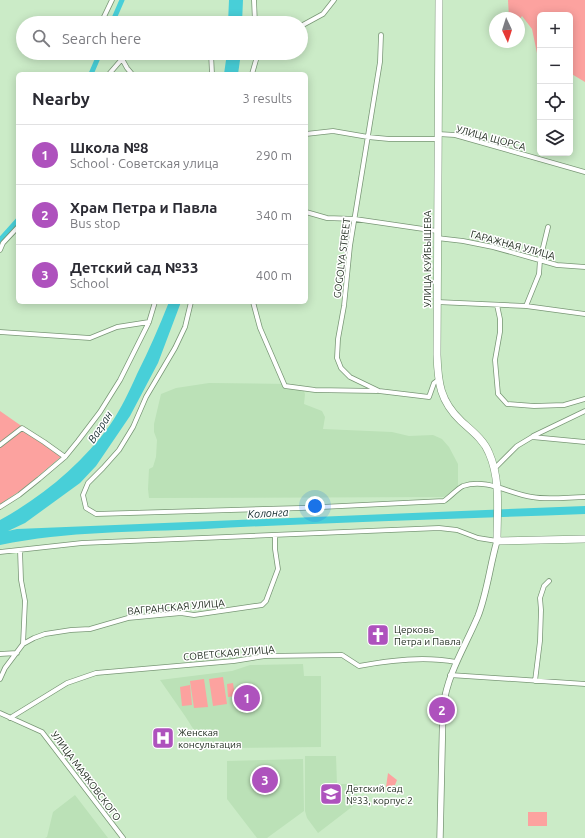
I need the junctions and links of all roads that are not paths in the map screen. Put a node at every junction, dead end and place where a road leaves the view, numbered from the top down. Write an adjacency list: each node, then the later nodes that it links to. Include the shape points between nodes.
1 (112, 0): 5 (street)
2 (254, 0): 6 (street)
3 (334, 0): 7 (street, via 323,14)
4 (438, 0): 19 (highway, УЛИЦА КУЙБЫШЕВА)
5 (104, 16)
6 (255, 16)
7 (308, 22)
8 (380, 35): 18 (street, GOGOLYA STREET, via 380,62)
9 (121, 60): 13 (street)
10 (123, 60): 14 (street)
11 (211, 60): 15 (street)
12 (256, 60): 16 (street)
13 (111, 72)
14 (130, 72)
15 (212, 72)
16 (253, 72)
17 (308, 134): 18 (street, УЛИЦА ЩОРСА, via 333,131)
18 (368, 137): 19 (street, УЛИЦА ЩОРСА); 22 (street, GOGOLYA STREET)
19 (438, 137): 20 (street, УЛИЦА ЩОРСА, via 455,135); 25 (highway, УЛИЦА КУЙБЫШЕВА)
20 (585, 172)
21 (308, 213): 22 (street, ГАРАЖНАЯ УЛИЦА, via 327,218)
22 (355, 219): 25 (street, ГАРАЖНАЯ УЛИЦА); 39 (street, GOGOLYA STREET, via 337,358 341,368 350,377)
23 (548, 227): 27 (street)
24 (16, 229): 26 (street)
25 (437, 235): 27 (street, ГАРАЖНАЯ УЛИЦА); 29 (highway, УЛИЦА КУЙБЫШЕВА)
26 (0, 250)
27 (540, 260): 28 (street, ГАРАЖНАЯ УЛИЦА, via 557,265); 34 (street, via 539,274)
28 (585, 267)
29 (437, 302): 33 (street); 38 (highway, УЛИЦА КУЙБЫШЕВА)
30 (154, 304): 36 (street)
31 (190, 304): 47 (street, via 175,348 119,450 88,483 83,495 86,508 96,514 444,501 462,487 477,483)
32 (254, 304): 39 (street, via 260,328 286,386 315,390)
33 (497, 305): 34 (street); 40 (street, via 500,332 495,360 498,394 502,399 507,404 534,406 564,405)
34 (526, 306): 35 (street)
35 (585, 314)
36 (149, 322): 37 (street, via 117,327 90,338); 45 (street, via 120,380 100,412)
37 (0, 332)
38 (438, 380): 39 (street, GOGOLYA STREET, via 434,383 429,397); 46 (highway, УЛИЦА КУЙБЫШЕВА, via 445,402 481,440)
39 (379, 391)
40 (585, 399)
41 (585, 411): 42 (street)
42 (532, 437): 43 (street); 46 (street, via 516,446)
43 (585, 442)
44 (0, 445): 45 (street, via 22,428)
45 (64, 457): 49 (street, via 19,495)
46 (495, 468): 47 (highway, УЛИЦА КУЙБЫШЕВА)
47 (497, 487): 48 (street, via 534,498); 52 (highway, УЛИЦА КУЙБЫШЕВА)
48 (585, 497)
49 (0, 507)
50 (275, 535): 52 (street, via 439,528); 53 (street, via 82,543); 56 (street, ВАГРАНСКАЯ УЛИЦА, via 278,569 266,601 262,605 194,614 128,618 90,629 45,634)
51 (585, 539): 52 (highway)
52 (497, 541): 59 (main road, via 478,614)
53 (20, 550): 54 (street); 56 (street, via 25,601)
54 (0, 552)
55 (549, 581): 62 (street, via 544,586 540,598 540,641)
56 (24, 644): 57 (street)
57 (17, 653): 58 (street); 61 (street)
58 (0, 654)
59 (456, 662): 60 (main road); 65 (street, СОВЕТСКАЯ УЛИЦА, via 436,659 397,660 359,666 342,655 264,656 96,673 67,683)
60 (450, 675): 62 (street); 67 (main road, via 443,707)
61 (0, 679)
62 (535, 681): 63 (street)
63 (585, 684)
64 (0, 713): 65 (street, УЛИЦА МАЯКОВСКОГО)
65 (10, 718): 66 (street, УЛИЦА МАЯКОВСКОГО, via 42,732)
66 (123, 838)
67 (440, 838)

